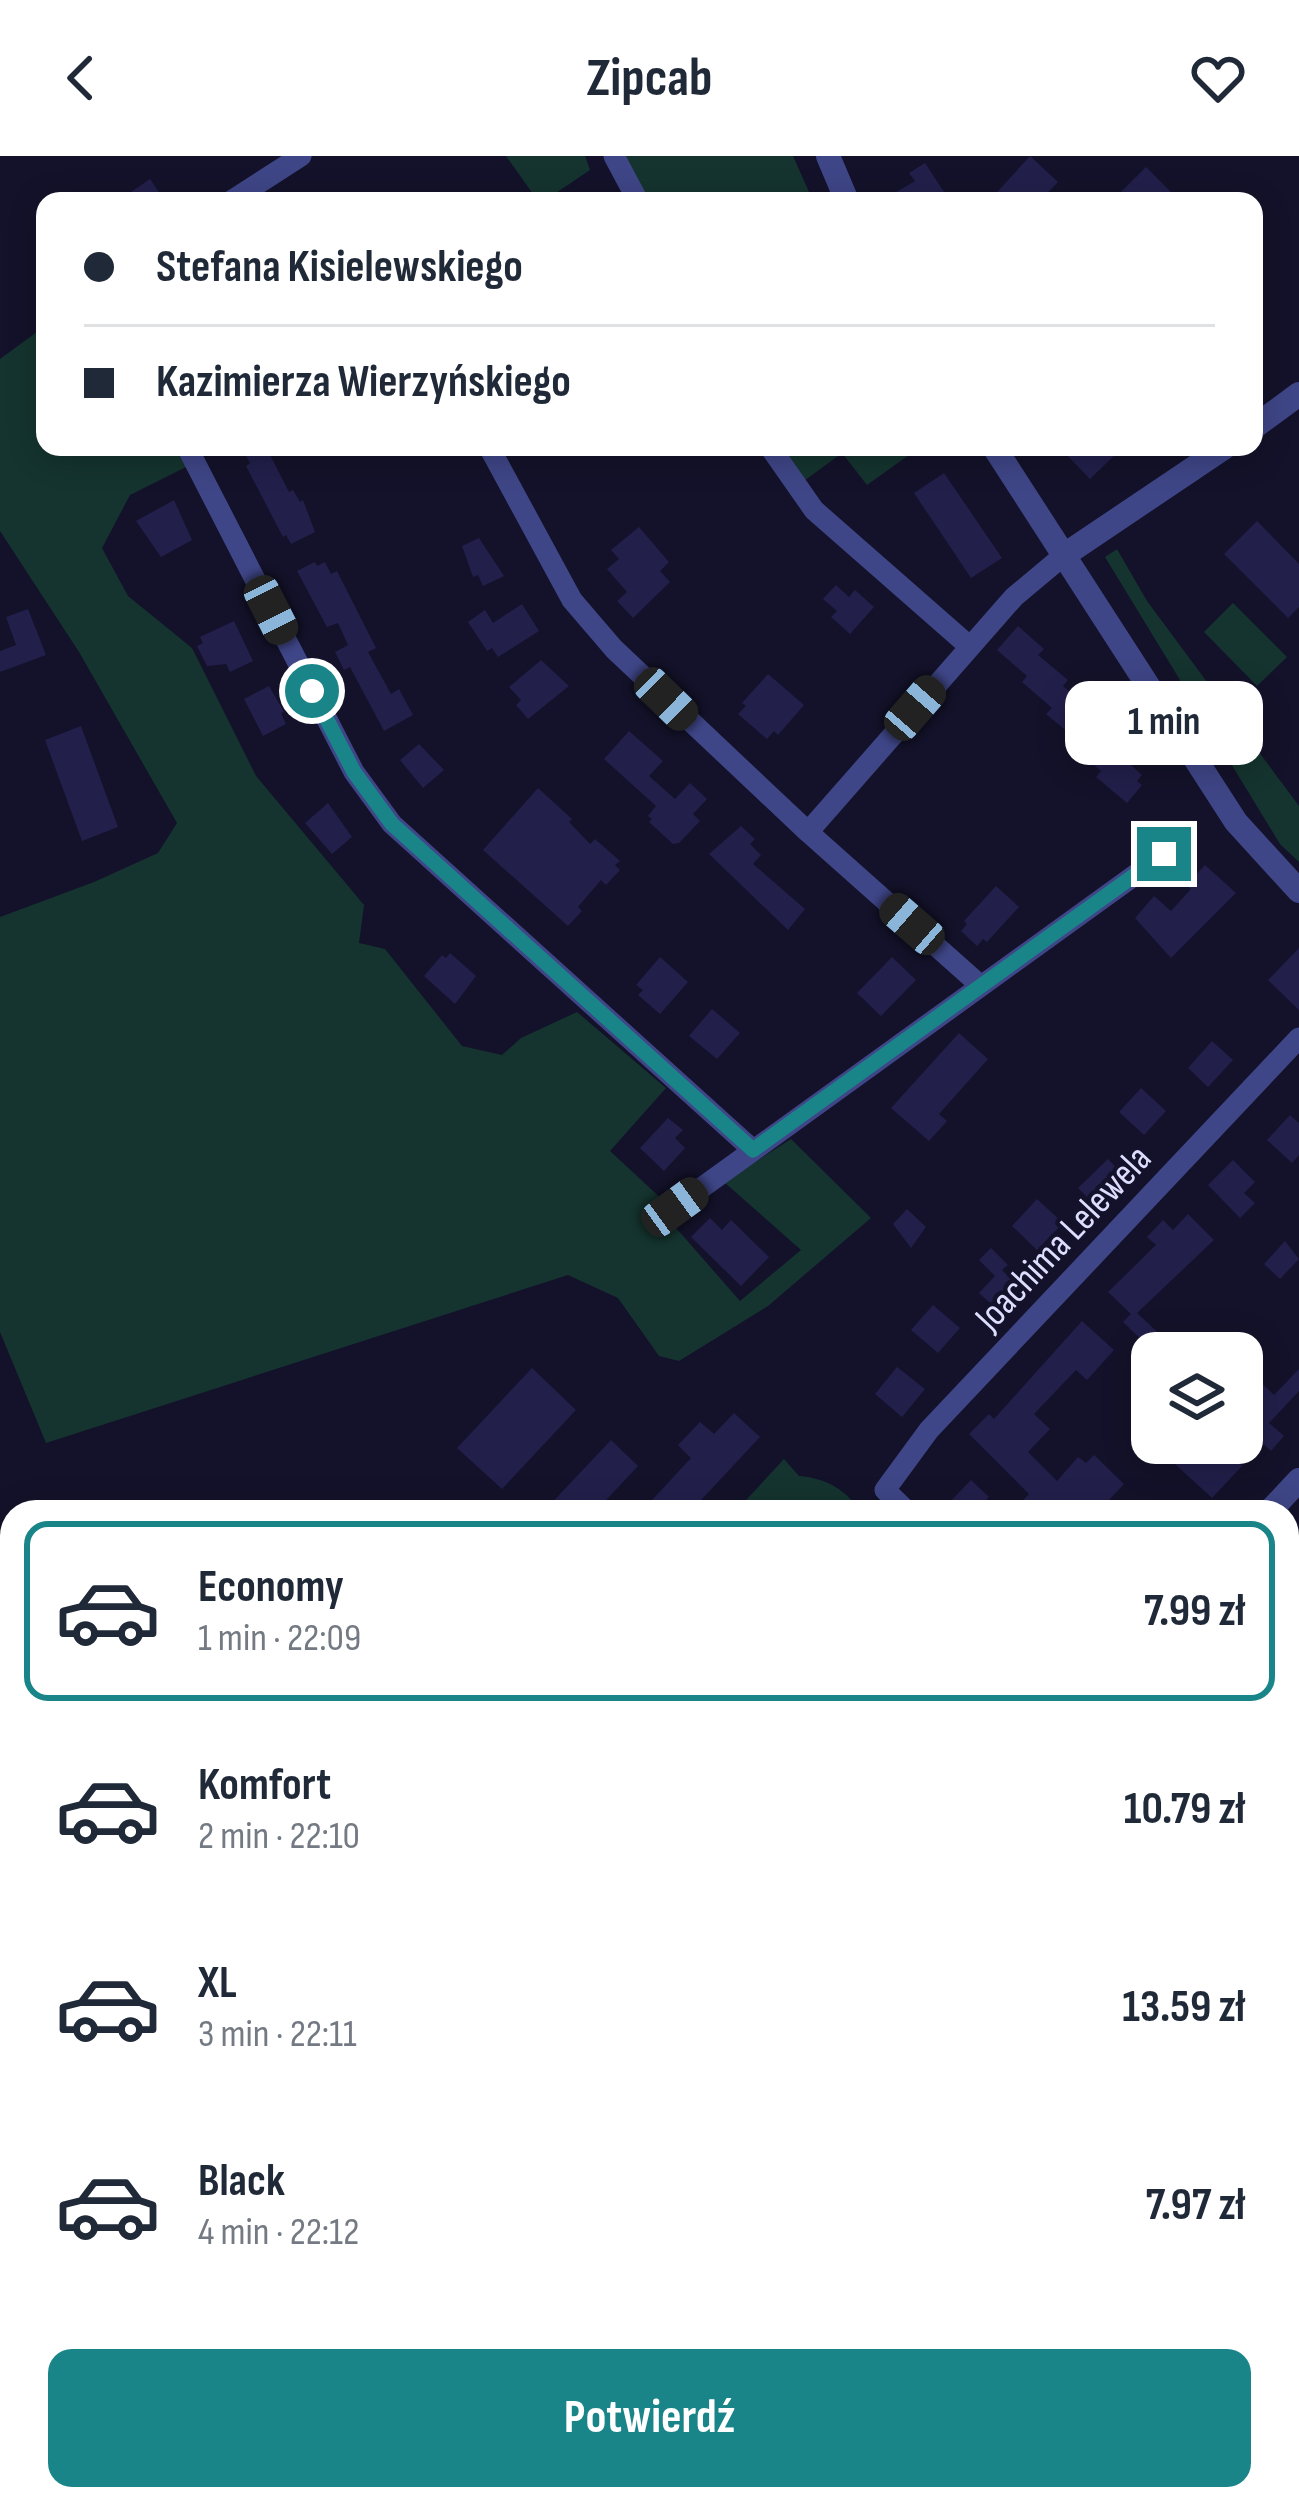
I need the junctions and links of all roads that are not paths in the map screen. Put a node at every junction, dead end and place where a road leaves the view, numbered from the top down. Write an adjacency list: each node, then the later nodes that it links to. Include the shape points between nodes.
1 (301, 156): 4 (street)
2 (614, 156): 5 (street)
3 (828, 156): 6 (street)
4 (245, 192)
5 (633, 192)
6 (843, 192)
7 (1299, 394): 8 (street)
8 (1263, 420)
9 (193, 456): 21 (street, via 354,772 392,824)
10 (493, 456): 16 (street, via 572,600)
11 (776, 456): 15 (street, via 814,510)
12 (1000, 456): 14 (street)
13 (1213, 456): 14 (street)
14 (1063, 556): 15 (street); 18 (street, via 1236,822)
15 (969, 646): 16 (street)
16 (808, 832): 19 (street)
17 (1164, 854): 19 (street)
18 (1299, 891)
19 (981, 986): 21 (street)
20 (1299, 1038): 23 (street, Joachima Lelewela, via 929,1430 885,1490)
21 (753, 1150): 22 (street)
22 (675, 1207)
23 (895, 1500)

